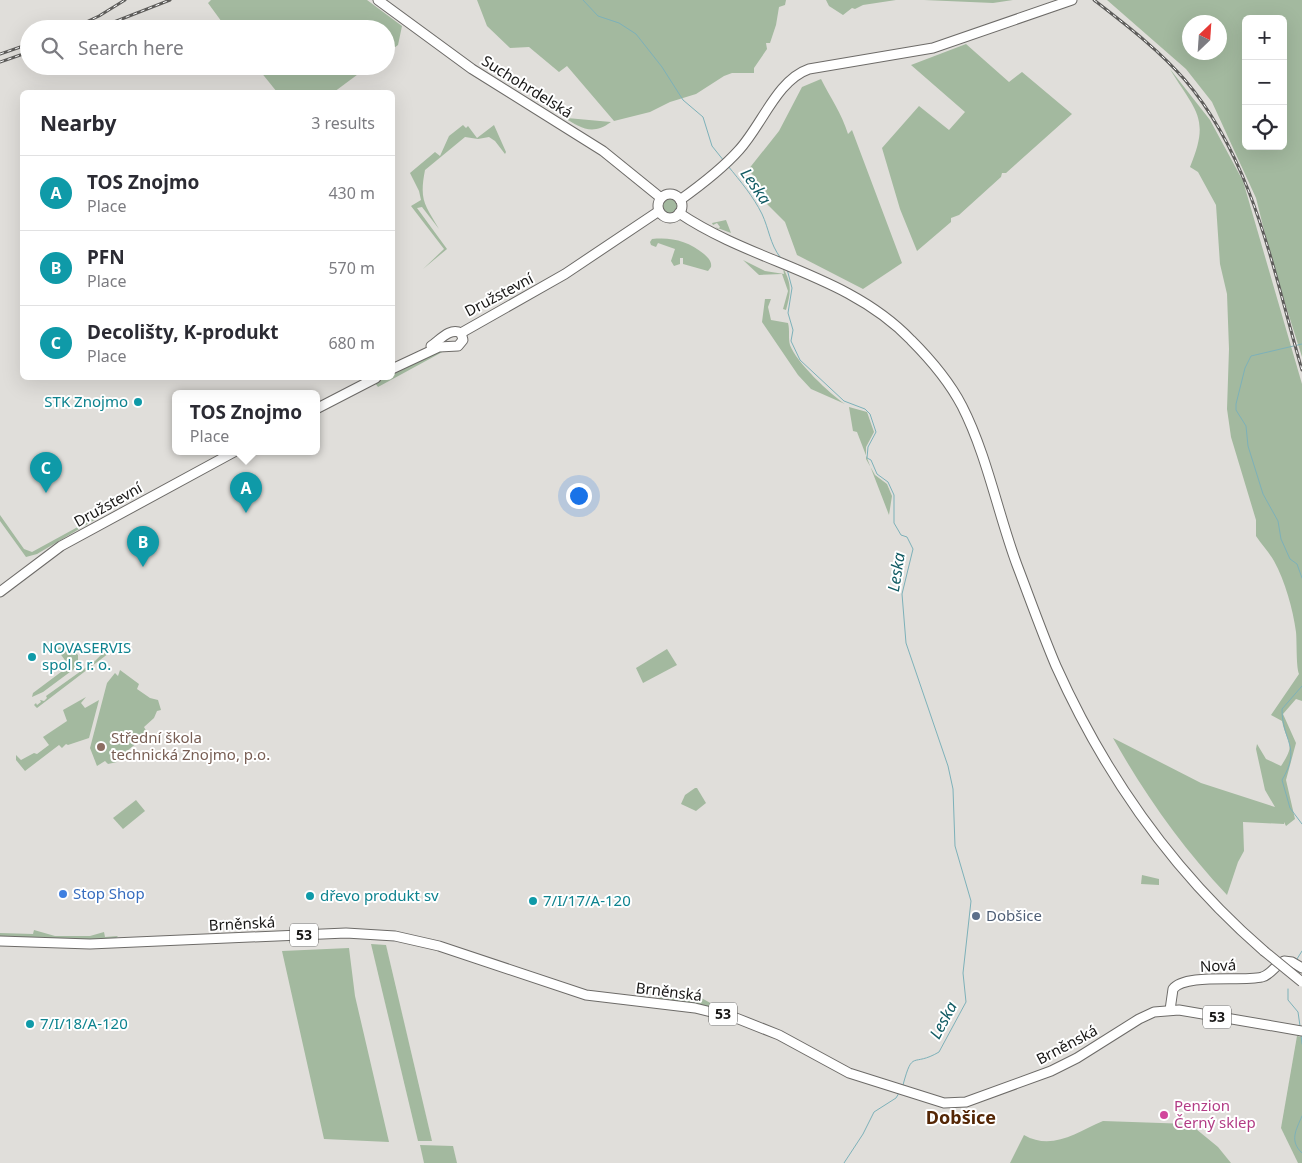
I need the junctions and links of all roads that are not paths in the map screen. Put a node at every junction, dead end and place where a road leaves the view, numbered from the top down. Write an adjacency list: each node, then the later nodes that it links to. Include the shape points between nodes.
1 (378, 0): 3 (main road, Suchohrdelská, via 472,69 603,151)
2 (1072, 0): 4 (main road, via 932,48 798,73 784,85 738,151)
3 (661, 198): 4 (main road, via 671,194); 5 (main road)
4 (680, 200): 6 (main road, via 682,207)
5 (659, 211): 6 (main road, via 667,217); 7 (main road, Družstevní, via 552,282)
6 (679, 213): 18 (main road, bridge, via 730,243 850,294 884,316 911,340 954,393 967,416 1016,563 1056,665 1087,730 1168,852 1209,900)
7 (461, 333): 8 (main road, via 453,330); 9 (main road, via 461,344)
8 (446, 336): 9 (main road); 10 (main road)
9 (450, 346): 10 (main road)
10 (418, 355): 11 (main road)
11 (395, 367)
12 (372, 380): 13 (main road)
13 (320, 407)
14 (228, 455): 15 (main road, Družstevní, via 61,546)
15 (0, 592)
16 (0, 941): 19 (main road, Brněnská / 53, via 90,944 346,933 395,936 439,946 586,995 701,1009 741,1019 787,1039 849,1073 941,1103 966,1102 1061,1066 1143,1016)
17 (1302, 968): 19 (main road, Nová, via 1289,961 1282,962 1260,978 1178,984 1172,991)
18 (1302, 982)
19 (1170, 1010): 20 (main road, Brněnská / 53)
20 (1302, 1032)

